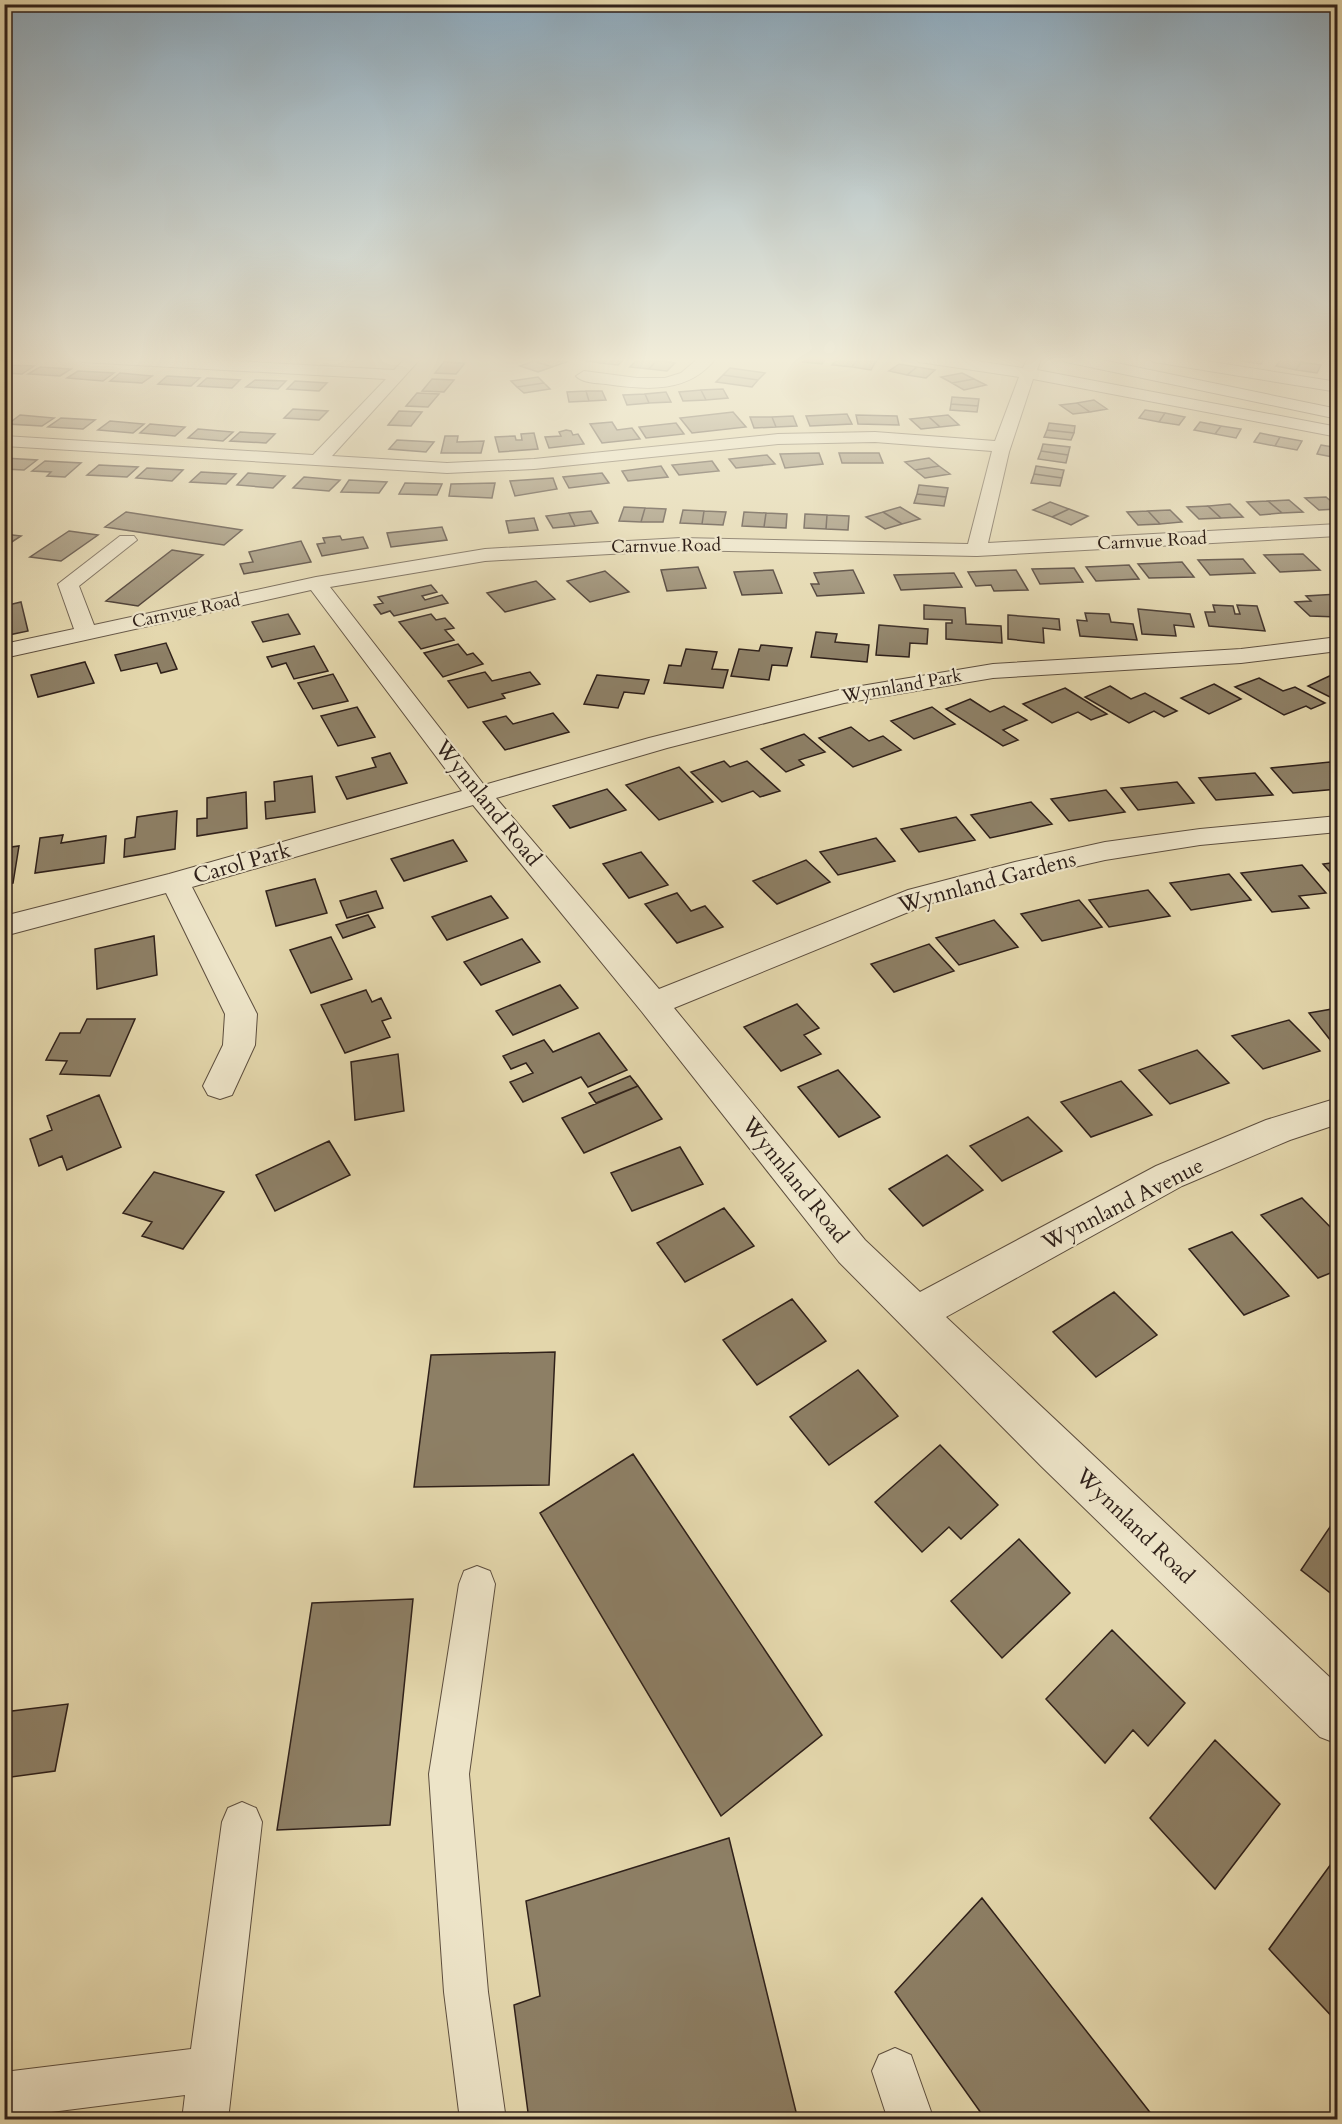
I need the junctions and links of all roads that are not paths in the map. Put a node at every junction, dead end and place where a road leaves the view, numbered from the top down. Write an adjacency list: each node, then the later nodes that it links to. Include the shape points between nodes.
1 (241, 456): 5 (street)
2 (322, 456): 5 (street)
3 (595, 456): 5 (street, via 447,468)
4 (1000, 456): 9 (street)
5 (317, 461)
6 (1329, 531): 8 (street); 9 (street, Carnvue Road)
7 (127, 540): 11 (street, via 68,584)
8 (1338, 546)
9 (977, 550): 10 (street, Carnvue Road, via 623,546 485,555)
10 (316, 583): 11 (street, Carnvue Road); 14 (street, Wynnland Road)
11 (86, 632): 13 (street, Carnvue Road)
12 (1338, 644): 14 (street, Wynnland Park, via 1241,656 993,671 916,682 657,742)
13 (4, 651)
14 (479, 795): 16 (street, Carol Park); 18 (street, Wynnland Road)
15 (1338, 824): 18 (street, Wynnland Gardens, via 1200,837 1105,851 1015,871 918,897)
16 (175, 882): 17 (street, Carol Park); 19 (street, via 241,1014 239,1045)
17 (4, 926)
18 (653, 1004): 21 (street, Wynnland Road, via 852,1251)
19 (220, 1086)
20 (1338, 1111): 21 (street, Wynnland Avenue, via 1278,1130 1169,1176)
21 (916, 1314): 23 (street, Wynnland Road)
22 (477, 1584): 29 (lane, via 449,1774 466,1992)
23 (1338, 1719)
24 (243, 1822): 25 (lane)
25 (211, 2068): 27 (lane); 28 (lane)
26 (895, 2071): 30 (lane)
27 (4, 2095)
28 (205, 2120)
29 (483, 2120)
30 (911, 2120)

